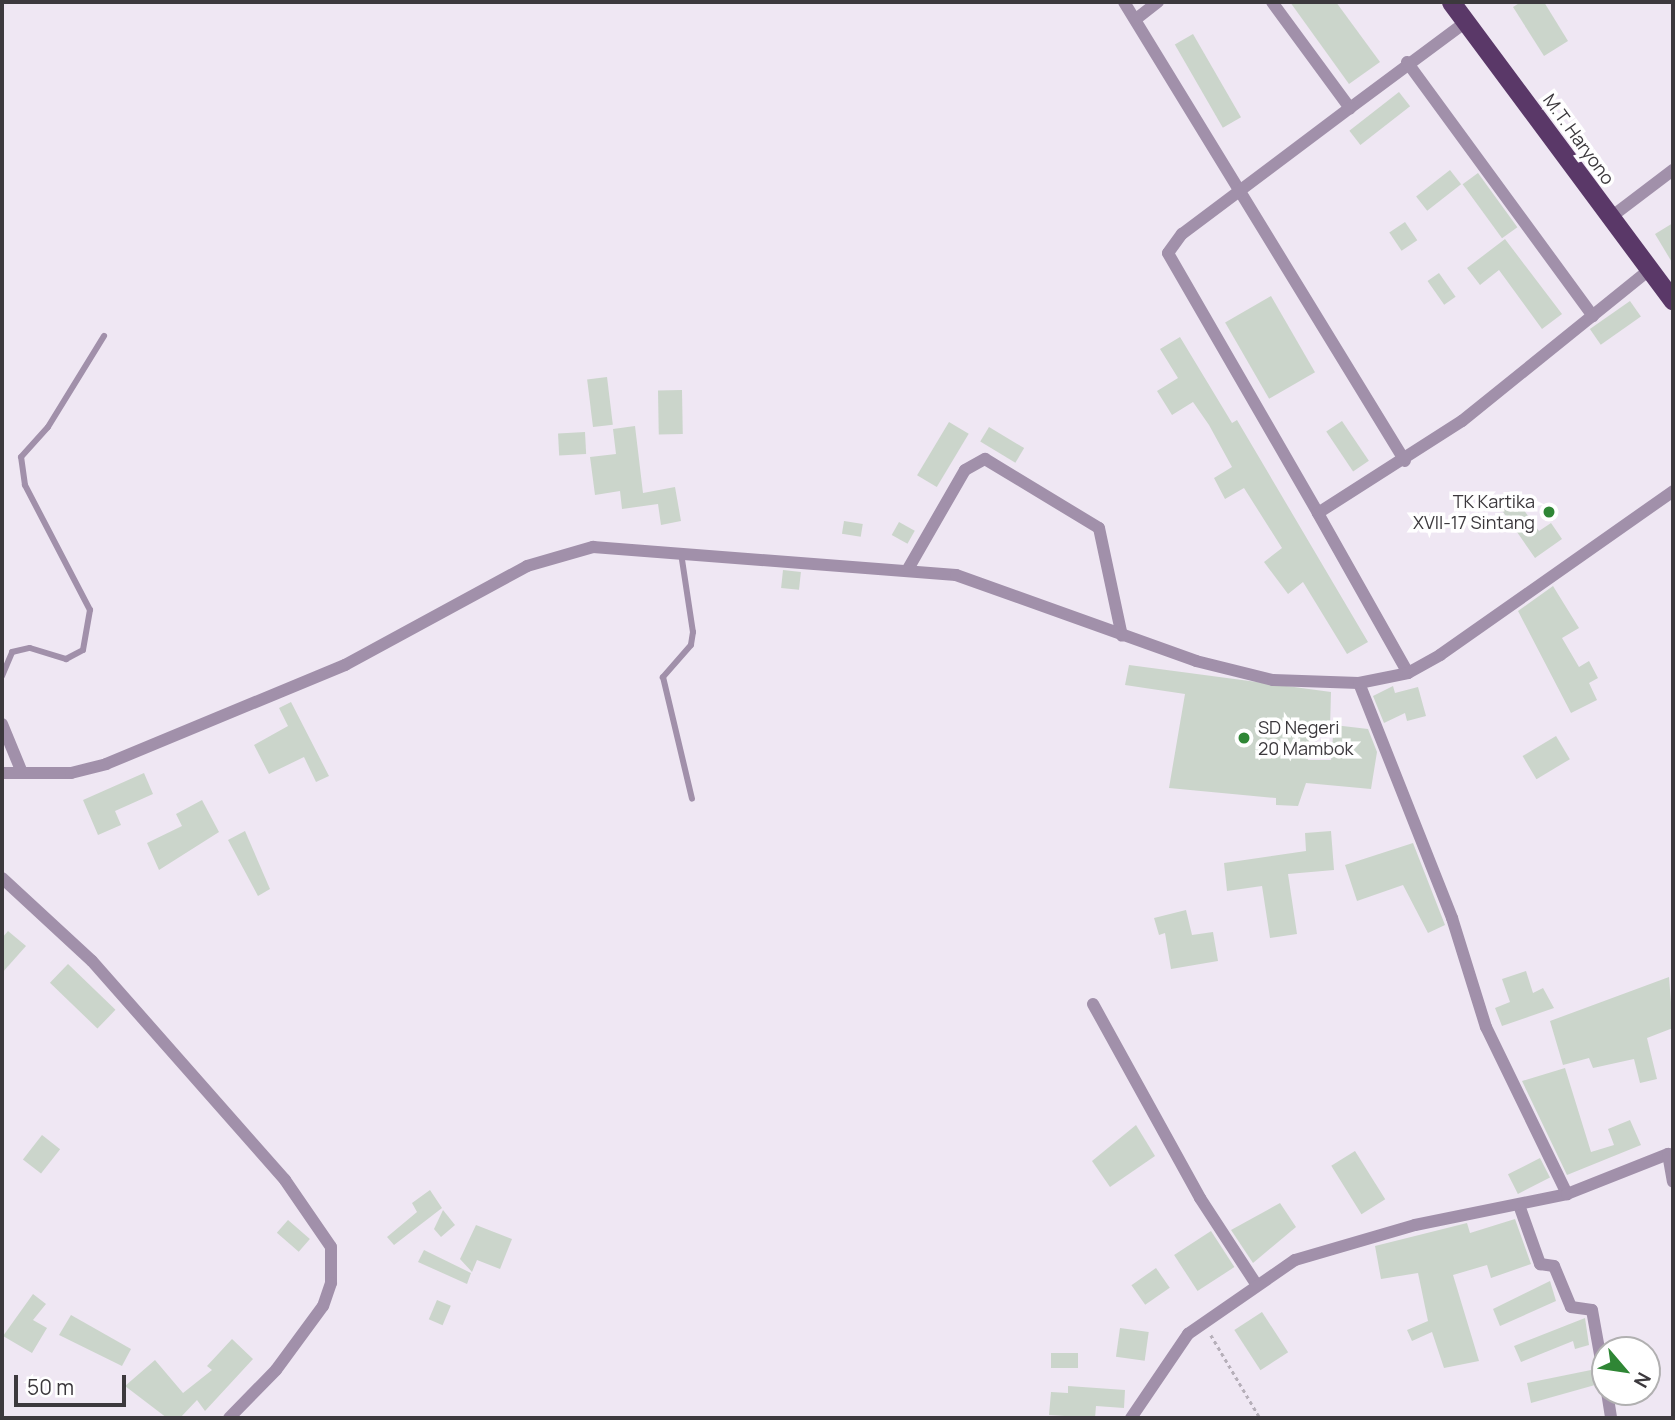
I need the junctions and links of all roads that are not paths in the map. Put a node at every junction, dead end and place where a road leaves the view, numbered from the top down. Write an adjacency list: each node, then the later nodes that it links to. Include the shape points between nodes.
1 (1124, 2): 5 (street)
2 (1158, 2): 5 (street)
3 (1272, 2): 8 (street)
4 (1451, 2): 6 (highway, M.T. Haryono)
5 (1136, 19): 10 (street)
6 (1466, 22): 7 (street); 11 (highway, M.T. Haryono)
7 (1407, 62): 8 (street); 14 (street)
8 (1350, 108): 10 (street)
9 (1673, 170): 11 (street)
10 (1236, 193): 16 (street); 18 (street, via 1182,234 1168,253)
11 (1611, 217): 12 (highway, M.T. Haryono)
12 (1650, 270): 13 (highway, M.T. Haryono); 14 (street)
13 (1673, 301)
14 (1593, 316): 16 (street)
15 (104, 336): 23 (lane, via 48,427 21,457 25,485 90,610 83,650 66,659 30,648 12,652)
16 (1405, 461): 18 (street)
17 (1673, 491): 22 (street)
18 (1318, 513): 22 (street)
19 (680, 551): 20 (street); 26 (street, via 593,547 546,558 345,665 240,710 106,764 71,773); 28 (lane, via 693,632 691,645 663,677)
20 (908, 569): 21 (street, via 956,575); 21 (street, via 965,470 985,459 1099,528)
21 (1122, 636): 24 (street, via 1273,680)
22 (1408, 673): 24 (street)
23 (2, 676)
24 (1359, 683): 33 (street, via 1452,918 1486,1027)
25 (2, 724): 26 (street)
26 (21, 770): 27 (street)
27 (2, 773)
28 (692, 799)
29 (2, 878): 37 (street, via 92,961 285,1180 331,1247 331,1283 323,1306 276,1370)
30 (1093, 1004): 35 (street, via 1200,1198)
31 (1671, 1152): 32 (street); 33 (street)
32 (1673, 1182)
33 (1567, 1194): 34 (street)
34 (1519, 1205): 35 (street, via 1315,1251); 36 (street, via 1540,1264 1554,1266 1571,1307 1592,1310)
35 (1256, 1283): 38 (street, via 1203,1321 1170,1355)
36 (1597, 1336)
37 (229, 1418)
38 (1131, 1418)

